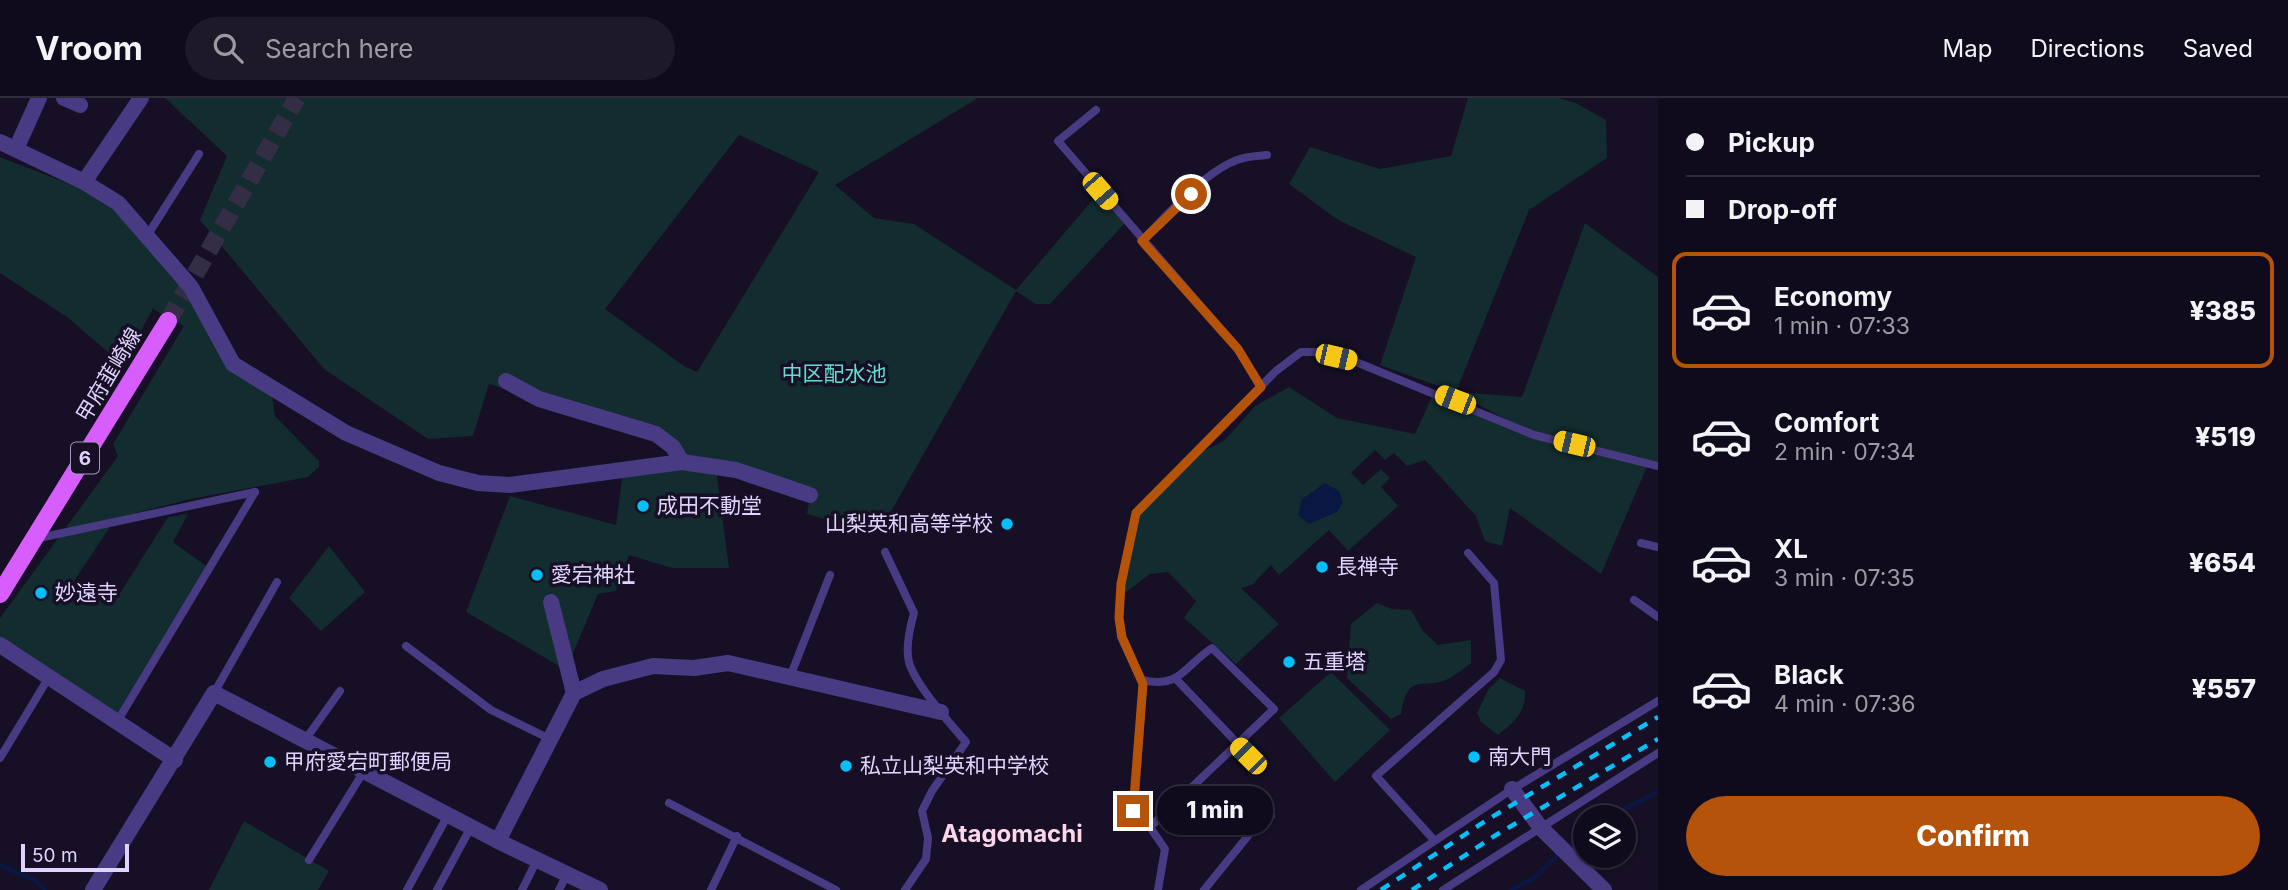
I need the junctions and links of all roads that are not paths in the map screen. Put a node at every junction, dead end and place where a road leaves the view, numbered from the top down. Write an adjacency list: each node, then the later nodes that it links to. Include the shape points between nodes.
1 (39, 98): 7 (street)
2 (64, 98): 4 (street)
3 (141, 98): 10 (street)
4 (80, 105)
5 (1096, 110): 12 (lane, via 1058,141)
6 (0, 142): 7 (street)
7 (16, 149): 10 (street)
8 (200, 154): 11 (lane)
9 (1268, 155): 12 (lane, via 1239,159 1221,168)
10 (84, 182): 11 (street, via 118,203)
11 (147, 236): 16 (street, via 191,287 233,364 346,433 416,464 478,483 510,485)
12 (1142, 241): 15 (lane, via 1238,349)
13 (168, 321): 19 (main road, 甲府韮崎線 / 6)
14 (506, 381): 16 (street, via 539,399 656,434 673,447)
15 (1261, 387): 17 (lane, via 1301,352 1317,352 1356,362 1534,435); 35 (lane, via 1136,513 1119,618 1122,637)
16 (682, 462): 18 (street, via 736,470)
17 (1658, 466)
18 (810, 495)
19 (35, 538): 26 (main road, 甲府韮崎線 / 6); 41 (lane, via 255,492)
20 (1641, 543): 21 (lane)
21 (1658, 547)
22 (885, 552): 40 (lane, via 914,613 909,662)
23 (1468, 553): 58 (lane, via 1493,583 1501,660 1494,672 1376,776)
24 (830, 575): 33 (lane)
25 (277, 582): 37 (lane)
26 (0, 594)
27 (1634, 600): 29 (lane)
28 (551, 602): 38 (street)
29 (1658, 617)
30 (0, 645): 32 (street)
31 (406, 646): 43 (lane, via 491,710)
32 (49, 677): 41 (street); 46 (lane)
33 (790, 677): 38 (street, via 728,663 694,668 653,666 603,679); 40 (street)
34 (1175, 678): 35 (lane, via 1155,683); 44 (lane); 44 (lane, via 1212,648 1274,709)
35 (1142, 680): 55 (lane, via 1133,811)
36 (340, 691): 42 (lane)
37 (214, 693): 42 (street); 47 (street)
38 (574, 693): 43 (street)
39 (1658, 701): 50 (lane)
40 (940, 712): 71 (lane, via 966,742 922,811 928,838 926,859)
41 (117, 722): 47 (street)
42 (304, 740): 49 (street)
43 (552, 740): 59 (street)
44 (1236, 743): 48 (lane); 55 (lane)
45 (1658, 753): 56 (lane)
46 (0, 758)
47 (175, 761): 63 (street)
48 (1261, 768)
49 (364, 771): 52 (street); 60 (lane)
50 (1512, 789): 56 (street); 58 (lane)
51 (669, 803): 57 (lane)
52 (448, 815): 54 (street); 64 (lane)
53 (1271, 816): 73 (lane, via 1252,831)
54 (471, 827): 59 (street); 65 (lane)
55 (1150, 827): 72 (lane, via 1165,849)
56 (1541, 828): 75 (lane); 76 (street)
57 (737, 836): 69 (lane); 70 (lane)
58 (1434, 840): 74 (lane)
59 (498, 842): 61 (street)
60 (309, 860)
61 (537, 860): 62 (street); 66 (lane)
62 (566, 874): 67 (lane); 68 (street)
63 (93, 890)
64 (407, 890)
65 (437, 890)
66 (522, 890)
67 (559, 890)
68 (600, 890)
69 (710, 890)
70 (836, 890)
71 (905, 890)
72 (1158, 890)
73 (1204, 890)
74 (1361, 890)
75 (1443, 890)
76 (1604, 890)

